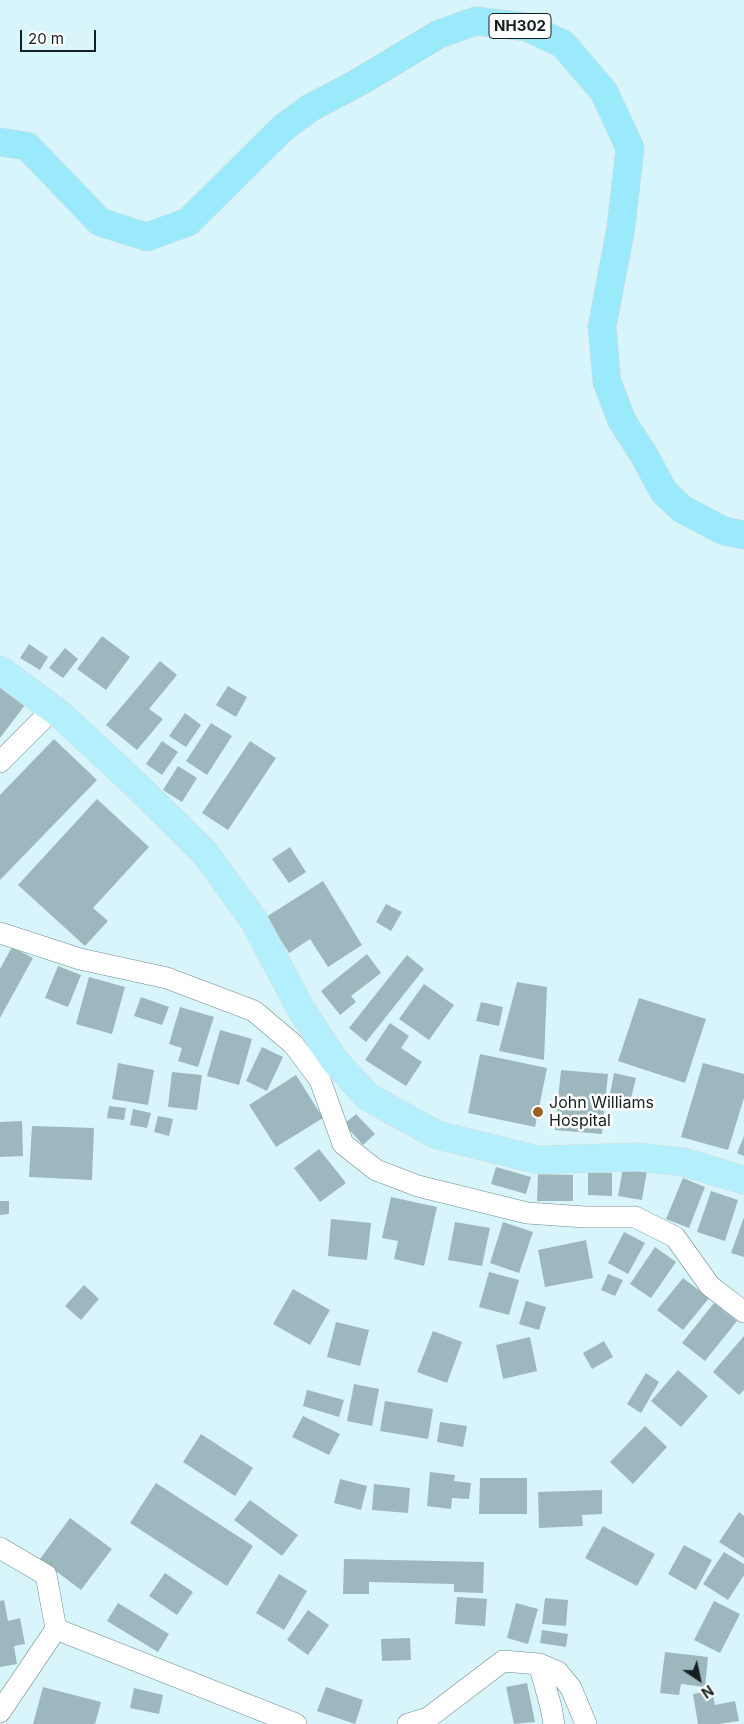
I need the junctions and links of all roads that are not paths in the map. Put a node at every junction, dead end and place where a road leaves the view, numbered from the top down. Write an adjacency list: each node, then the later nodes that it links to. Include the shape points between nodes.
1 (0, 142): 2 (highway, NH302, via 27,146 100,222 147,237 188,222 284,127 310,108 439,34 476,22 527,27 563,44 604,92 630,148 602,327 607,382 622,421 664,492 682,510 724,531)
2 (744, 535)
3 (0, 670): 4 (main road)
4 (53, 709): 5 (street); 7 (main road, via 205,853 253,919 301,1009 334,1060 368,1098 437,1135 538,1160 640,1157 683,1162)
5 (0, 762)
6 (0, 933): 8 (street, via 80,959 167,978 254,1011 293,1044 320,1080 343,1144 376,1170 418,1186 527,1214 635,1217 675,1238 710,1286)
7 (744, 1180)
8 (744, 1312)
9 (0, 1548): 10 (street, via 46,1575)
10 (56, 1629): 12 (street); 13 (street)
11 (540, 1664): 14 (street, via 503,1661 428,1718); 15 (street); 16 (street, via 558,1672 571,1688)
12 (0, 1712)
13 (296, 1724)
14 (408, 1724)
15 (554, 1724)
16 (586, 1724)

